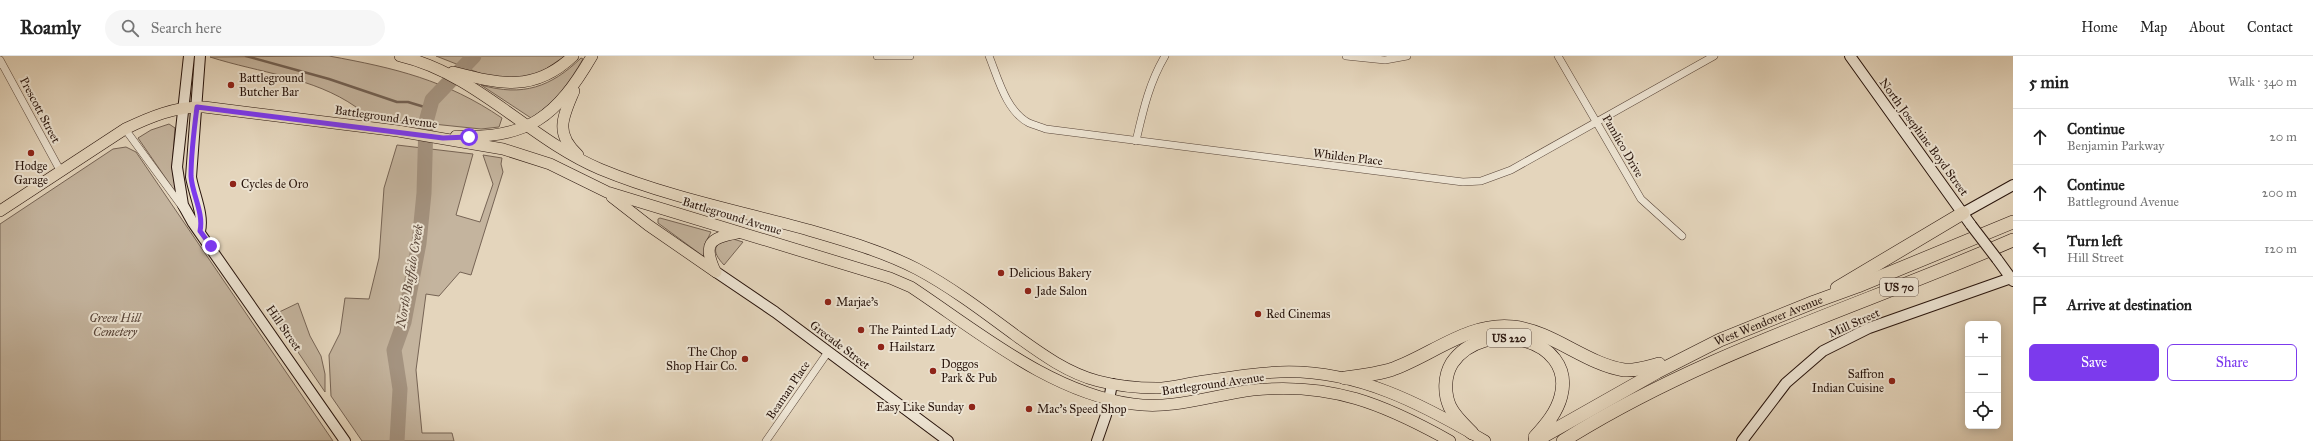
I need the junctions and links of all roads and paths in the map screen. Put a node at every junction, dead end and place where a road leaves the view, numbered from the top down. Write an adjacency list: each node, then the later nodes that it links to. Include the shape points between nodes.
1 (190, 56): 19 (street, Hill Street)
2 (200, 56): 18 (street)
3 (400, 56): 17 (main road)
4 (573, 56): 17 (main road, via 557,69 532,81 502,84)
5 (592, 56): 16 (main road)
6 (877, 56): 7 (street)
7 (910, 56)
8 (989, 56): 24 (street, Whilden Place, via 1007,99 1016,112 1028,122 1046,129)
9 (1165, 56): 24 (street, via 1147,95)
10 (1346, 56): 11 (street, via 1385,60)
11 (1407, 56)
12 (1558, 56): 20 (street, Pamlico Drive)
13 (1714, 56): 20 (street, Whilden Place)
14 (1850, 56): 30 (street, North Josephine Boyd Street)
15 (0, 60): 26 (street, Prescott Street)
16 (584, 70): 21 (main road, via 549,113); 25 (main road, via 566,110 562,129 568,144)
17 (467, 79): 21 (main road, Battleground Avenue)
18 (197, 107): 19 (main road, Battleground Avenue); 23 (main road, Battleground Avenue); 33 (street, via 191,177 202,222)
19 (185, 108): 22 (main road, Battleground Avenue); 31 (street, Hill Street, via 177,167 183,204)
20 (1596, 122): 24 (street, Whilden Place, via 1511,170 1481,181 1463,182); 35 (street, Pamlico Drive, via 1641,199)
21 (527, 126): 23 (main road, via 500,134); 25 (main road, Battleground Avenue)
22 (125, 129): 26 (main road, Battleground Avenue); 31 (street, Hill Street)
23 (443, 138): 28 (main road, Battleground Avenue, via 503,149 550,164)
24 (1136, 141)
25 (587, 164): 43 (main road, Battleground Avenue, via 688,197 845,240 916,268 1050,360 1093,380)
26 (61, 172): 29 (main road, Battleground Avenue)
27 (2013, 185): 30 (street)
28 (607, 192): 34 (main road, Battleground Avenue); 37 (main road, via 648,225)
29 (0, 211)
30 (1964, 213): 38 (street, North Josephine Boyd Street, bridge); 39 (highway)
31 (188, 214): 33 (street, Hill Street)
32 (2013, 222): 39 (highway, West Wendover Avenue / US 70)
33 (200, 231): 46 (street, Hill Street)
34 (740, 232): 37 (main road, via 719,236 710,243 708,249); 44 (main road, Battleground Avenue, via 869,270 911,287 1058,382)
35 (1682, 236)
36 (2013, 240): 54 (highway, West Wendover Avenue / US 70, via 1700,367 1639,397)
37 (716, 272): 40 (street, Grecade Street)
38 (2012, 280): 55 (street, Mill Street, via 1870,328 1823,351 1786,383)
39 (1814, 302): 41 (highway, West Wendover Avenue / US 70)
40 (828, 352): 47 (street, Beaman Place); 48 (street, Grecade Street)
41 (1684, 357): 42 (highway, via 1643,369 1623,370 1545,337 1513,327 1489,328 1467,334 1393,369); 53 (highway, West Wendover Avenue / US 70)
42 (1345, 378): 43 (main road, Battleground Avenue, via 1310,372 1280,372 1160,388); 45 (main road, Battleground Avenue, via 1406,398)
43 (1112, 384): 44 (street)
44 (1109, 400): 49 (street); 50 (main road, Battleground Avenue, via 1134,404 1184,403 1252,390 1306,389 1339,393 1373,403 1408,417)
45 (1472, 433): 51 (main road, Battleground Avenue / US 220); 52 (highway, US 220, via 1450,408 1446,391 1448,370 1460,354 1482,340 1512,338 1537,345 1547,352 1561,374 1563,386 1557,408)
46 (345, 441)
47 (766, 441)
48 (948, 441)
49 (1097, 441)
50 (1450, 441)
51 (1485, 441)
52 (1531, 441)
53 (1535, 441)
54 (1563, 441)
55 (1742, 441)

